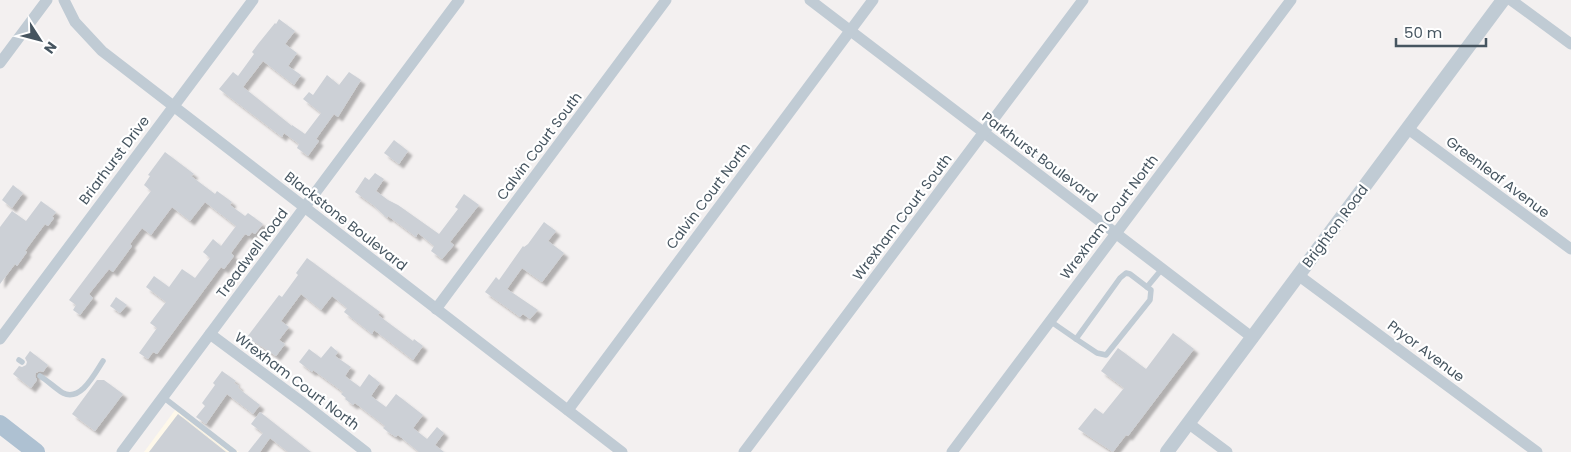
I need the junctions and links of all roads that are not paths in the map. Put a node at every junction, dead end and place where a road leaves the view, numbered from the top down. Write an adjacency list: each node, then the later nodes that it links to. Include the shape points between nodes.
1 (46, 0): 14 (street)
2 (64, 0): 15 (street, Blackstone Boulevard, via 75,22 95,44)
3 (253, 0): 15 (street, Briarhurst Drive)
4 (460, 0): 18 (street, Treadwell Road)
5 (666, 0): 24 (street, Calvin Court South)
6 (810, 0): 12 (street, Parkhurst Boulevard)
7 (873, 0): 12 (street, Calvin Court North)
8 (1083, 0): 17 (street, Wrexham Court South)
9 (1291, 0): 19 (street, Wrexham Court North)
10 (1503, 0): 16 (street, Brighton Road)
11 (1511, 0): 13 (street)
12 (850, 31): 17 (street, Parkhurst Boulevard); 33 (street, Calvin Court North)
13 (1571, 44)
14 (0, 63)
15 (174, 106): 18 (street, Blackstone Boulevard); 28 (street, Briarhurst Drive)
16 (1407, 128): 20 (street, Greenleaf Avenue); 22 (street, Brighton Road)
17 (984, 133): 19 (street, Parkhurst Boulevard); 41 (street, Wrexham Court South)
18 (304, 208): 24 (street, Blackstone Boulevard); 26 (street, Treadwell Road)
19 (1115, 233): 21 (street, Parkhurst Boulevard); 25 (street, Wrexham Court North)
20 (1571, 250)
21 (1162, 269): 23 (lane); 27 (street, Parkhurst Boulevard)
22 (1298, 275): 27 (street, Brighton Road); 45 (street, Pryor Avenue)
23 (1147, 287): 29 (lane, via 1126,273); 29 (lane, via 1152,290 1150,300 1106,355)
24 (436, 309): 33 (street, Blackstone Boulevard)
25 (1050, 321): 29 (lane); 42 (street, Wrexham Court North)
26 (210, 334): 32 (street, Treadwell Road); 39 (street, Wrexham Court North)
27 (1253, 338): 34 (street, Brighton Road)
28 (0, 339)
29 (1076, 339)
30 (104, 361): 31 (lane, via 72,395 62,392)
31 (40, 376)
32 (163, 397): 37 (street, Treadwell Road); 38 (lane)
33 (568, 410): 40 (street, Blackstone Boulevard)
34 (1188, 423): 43 (street, Brighton Road); 44 (street)
35 (0, 424): 36 (main road)
36 (36, 452)
37 (122, 452)
38 (234, 452)
39 (366, 452)
40 (622, 452)
41 (744, 452)
42 (952, 452)
43 (1166, 452)
44 (1227, 452)
45 (1536, 452)

